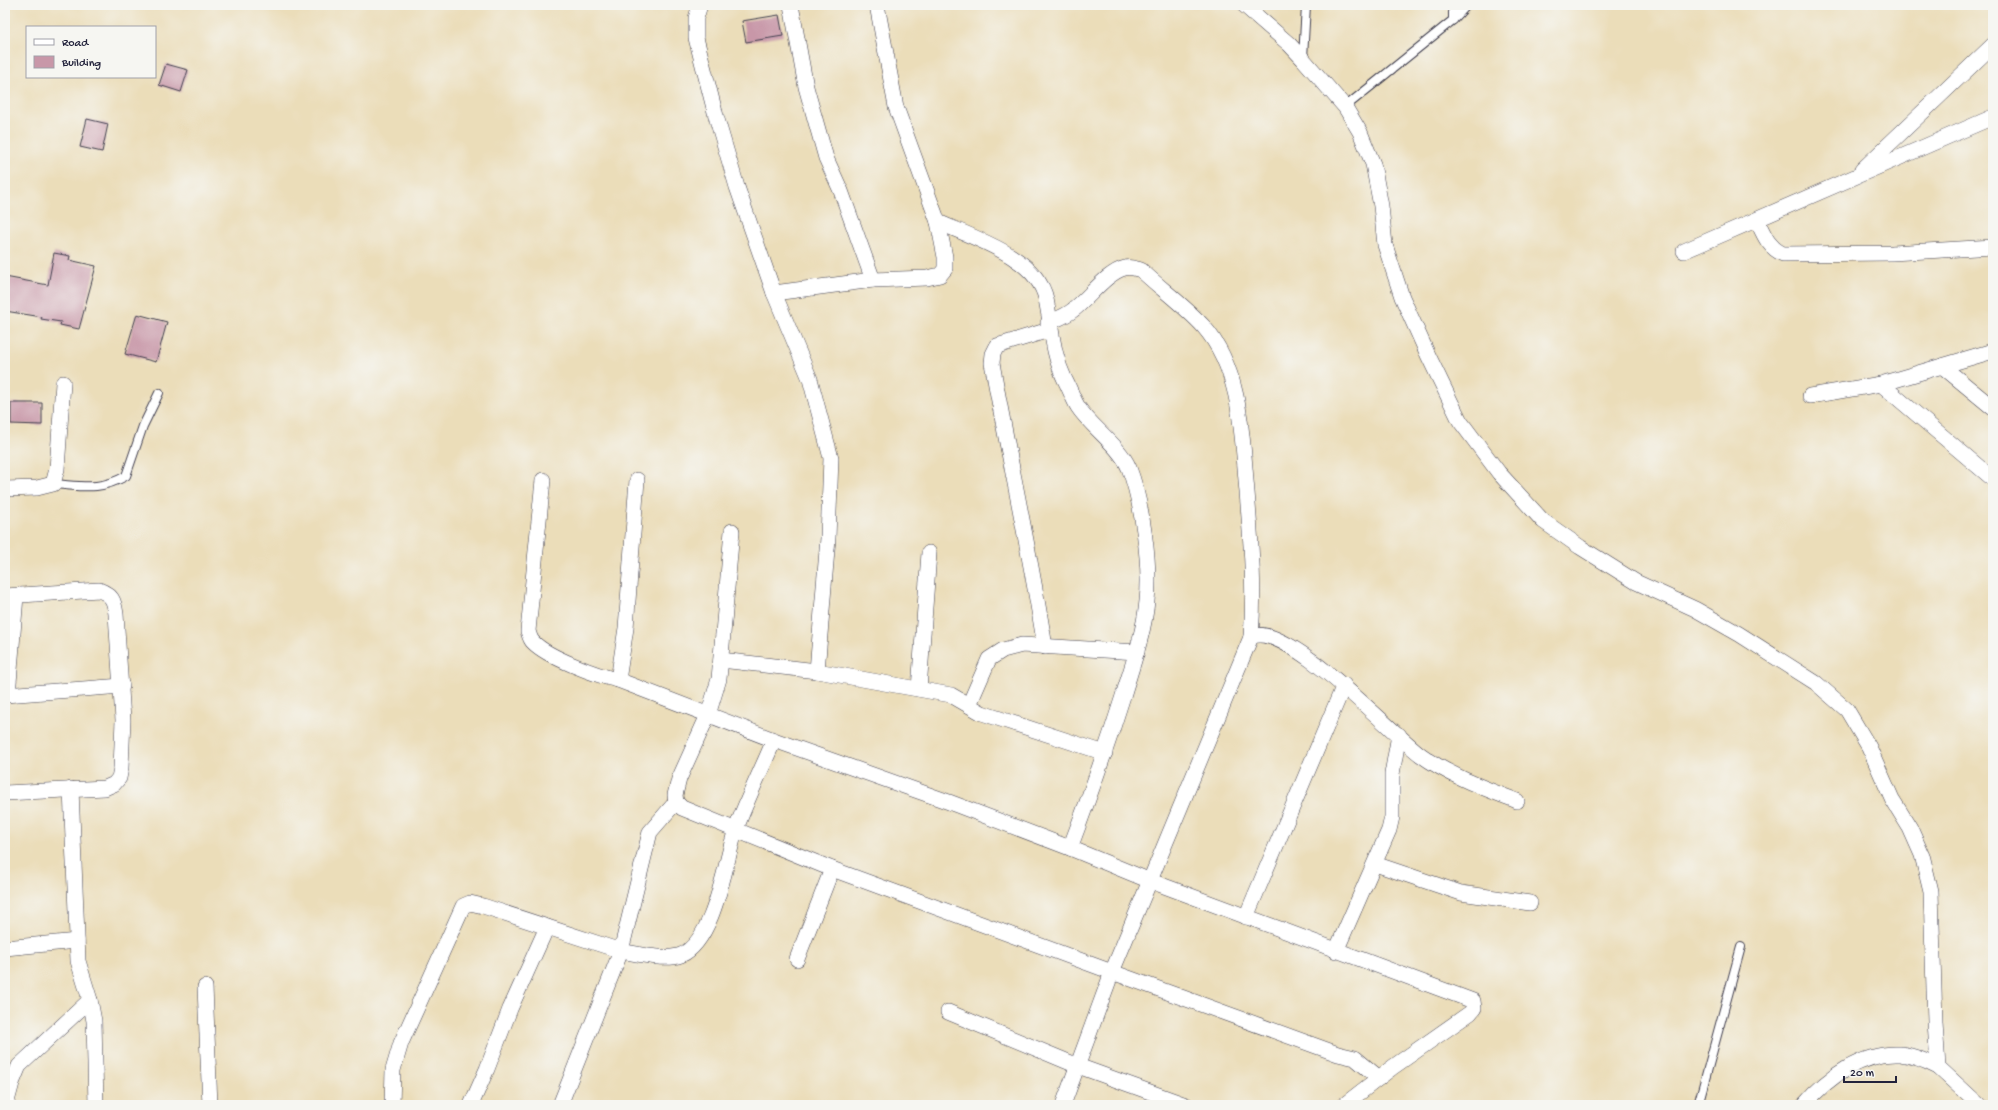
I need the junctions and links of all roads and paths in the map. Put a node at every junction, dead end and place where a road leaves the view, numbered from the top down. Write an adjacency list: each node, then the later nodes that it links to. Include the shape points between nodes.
1 (700, 5): 19 (street, via 696,18 696,38 736,187)
2 (791, 5): 18 (street, via 806,87 826,158 841,191)
3 (877, 5): 15 (street, via 896,107)
4 (1244, 5): 10 (street)
5 (1306, 5): 10 (lane)
6 (1453, 5): 8 (lane)
7 (1467, 5): 8 (lane)
8 (1453, 20): 11 (lane)
9 (1993, 45): 13 (street)
10 (1303, 59): 11 (street)
11 (1345, 107): 75 (street, via 1360,132 1373,164 1385,245 1402,297 1460,421 1499,473 1543,521 1580,547 1636,582 1695,609 1739,634 1816,683 1848,710 1922,855 1931,892 1934,1022)
12 (1993, 117): 13 (street)
13 (1855, 178): 14 (street)
14 (1757, 220): 16 (street, via 1767,243 1783,254 1892,253); 17 (street)
15 (938, 222): 18 (street, via 946,257 946,269 940,275 927,278); 20 (street, via 1010,254 1039,280)
16 (1993, 247)
17 (1684, 251)
18 (873, 280): 19 (street)
19 (774, 293): 40 (street, via 810,379 831,458 828,538)
20 (1049, 326): 36 (street, via 1074,310 1113,273 1131,267 1140,270 1204,327 1220,352 1231,378 1240,413 1254,567); 37 (street, via 997,346 992,354); 38 (street, via 1059,367 1078,408 1108,440 1128,467 1130,474 1139,508 1146,560 1147,601)
21 (1993, 351): 22 (street)
22 (1942, 366): 24 (street); 27 (street)
23 (63, 382): 31 (street, via 57,469)
24 (1880, 384): 26 (street); 30 (street)
25 (159, 393): 31 (lane, via 143,426 126,476 112,484 95,487)
26 (1810, 396)
27 (1993, 408)
28 (543, 480): 41 (street, via 528,631 532,641 542,649 597,676)
29 (637, 480): 41 (street, via 626,628)
30 (1993, 480)
31 (53, 484): 32 (street, via 37,488)
32 (5, 489)
33 (732, 531): 39 (street)
34 (929, 553): 44 (street)
35 (10, 596): 43 (street, via 99,590 108,594 114,599); 45 (street)
36 (1251, 637): 42 (street, via 1265,634 1279,638); 59 (street)
37 (1045, 647): 38 (street); 46 (street, via 1022,645 1003,650 989,659)
38 (1137, 652): 50 (street)
39 (721, 660): 40 (street); 47 (street, via 719,680)
40 (817, 672): 44 (street)
41 (618, 680): 47 (street)
42 (1344, 685): 48 (street); 61 (street)
43 (122, 686): 45 (street); 51 (street, via 123,720 119,778 105,788)
44 (919, 689): 46 (street, via 951,695)
45 (7, 695)
46 (969, 705): 50 (street, via 982,713)
47 (708, 715): 49 (street); 54 (street, via 679,779)
48 (1399, 735): 53 (street, via 1421,755 1464,780); 57 (street, via 1392,774 1392,817)
49 (774, 740): 55 (street); 56 (street)
50 (1105, 753): 56 (street)
51 (71, 789): 52 (street); 63 (street)
52 (5, 793)
53 (1517, 801)
54 (676, 802): 55 (street, via 682,808); 67 (street, via 650,832)
55 (736, 830): 58 (street); 67 (street, via 715,906 694,946 680,955 658,957)
56 (1070, 848): 59 (street)
57 (1375, 864): 60 (street, via 1461,892); 66 (street)
58 (832, 869): 68 (street); 69 (street)
59 (1148, 880): 61 (street); 69 (street)
60 (1530, 902)
61 (1246, 917): 66 (street)
62 (547, 927): 67 (street); 80 (street, via 484,906 470,903 463,906 401,1043 393,1070); 81 (street)
63 (77, 941): 65 (street); 71 (street, via 78,961)
64 (1741, 947): 86 (lane)
65 (5, 948)
66 (1336, 951): 76 (street, via 1470,998 1474,1005 1470,1013)
67 (621, 952): 82 (street)
68 (797, 959)
69 (1112, 972): 74 (street); 76 (street, via 1355,1058)
70 (205, 987): 79 (street)
71 (90, 1000): 73 (street); 78 (street, via 94,1021)
72 (948, 1012): 74 (street)
73 (12, 1066): 77 (street, via 12,1083)
74 (1078, 1066): 83 (street); 84 (street)
75 (1938, 1067): 87 (street, via 1899,1054 1865,1059 1834,1077); 88 (street)
76 (1379, 1078): 85 (street)
77 (6, 1105)
78 (96, 1105)
79 (210, 1105)
80 (392, 1105)
81 (471, 1105)
82 (560, 1105)
83 (1063, 1105)
84 (1186, 1105)
85 (1344, 1105)
86 (1698, 1105)
87 (1804, 1105)
88 (1979, 1105)

